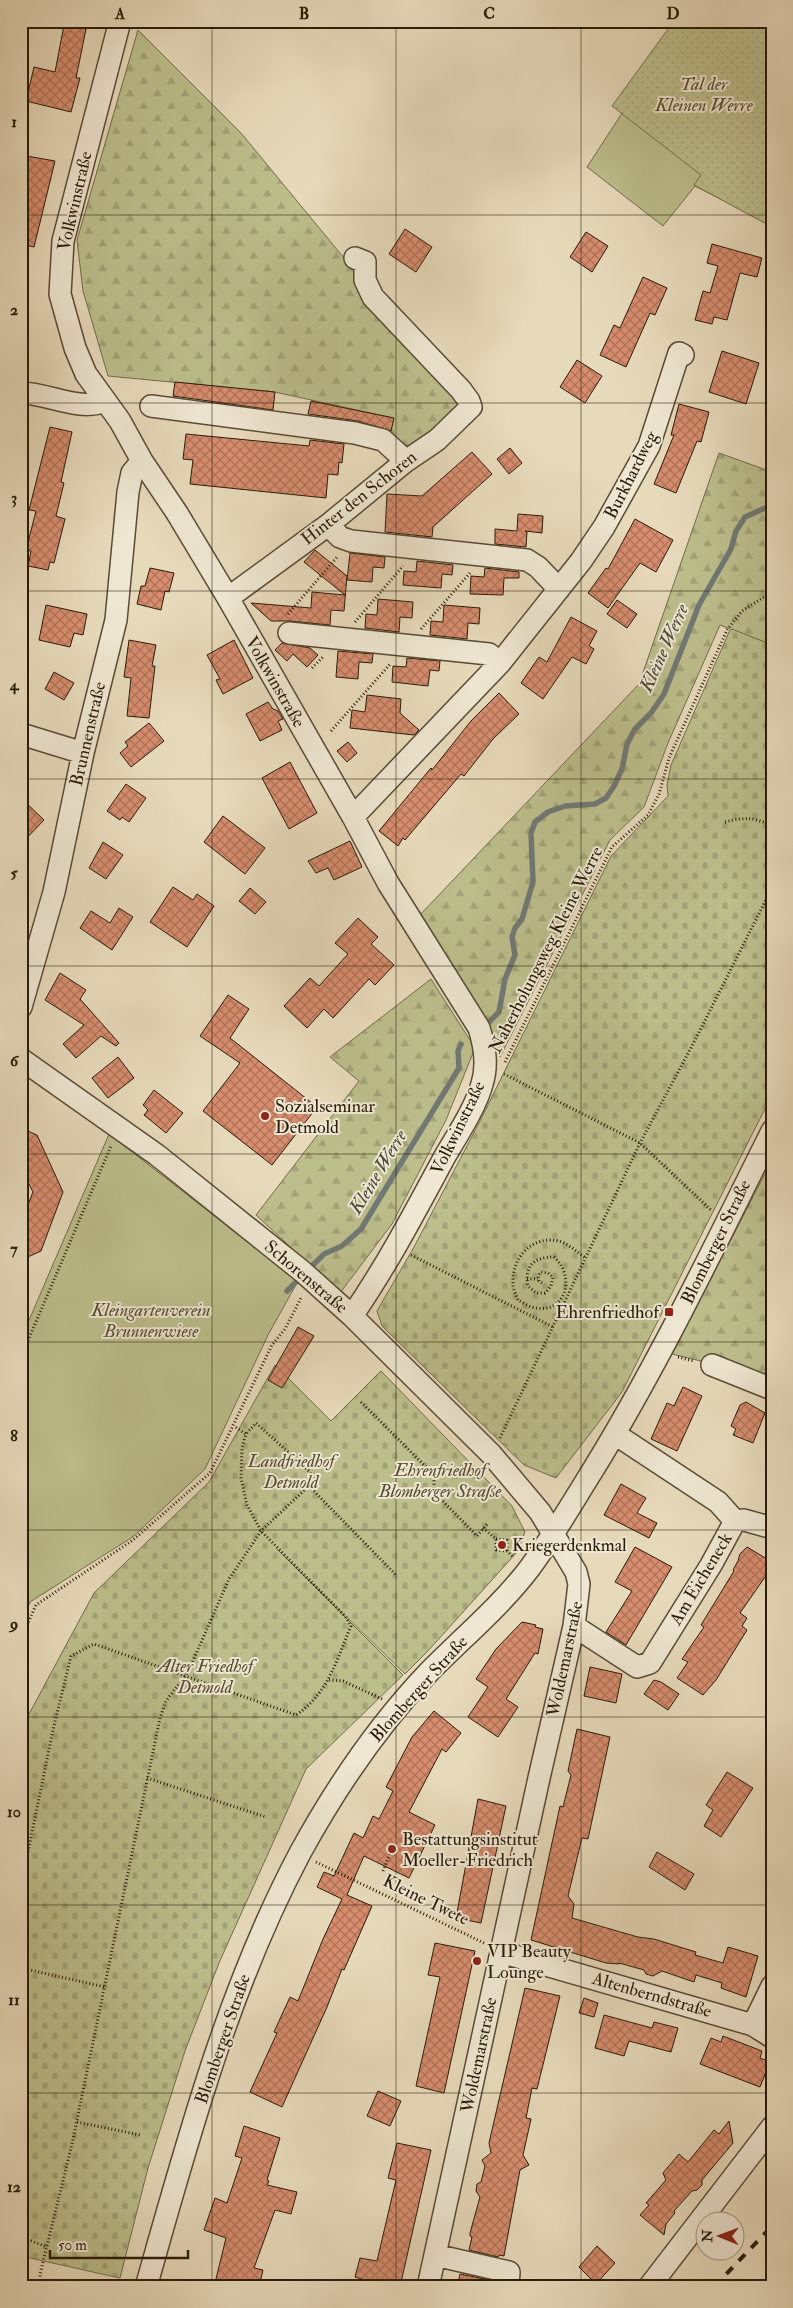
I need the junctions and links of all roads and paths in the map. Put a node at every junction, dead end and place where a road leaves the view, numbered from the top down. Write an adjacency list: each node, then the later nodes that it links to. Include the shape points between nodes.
1 (120, 21): 5 (street, Volkwinstraße, via 63,241 61,266 60,294 75,348 86,374)
2 (355, 258): 8 (street, Hinter den Schoren, via 365,262 365,280 372,297 469,401 470,407 438,440)
3 (683, 355): 13 (street, Burkhardweg, via 679,353 649,446 604,528)
4 (21, 393): 5 (street, via 89,404)
5 (105, 401): 7 (street, Volkwinstraße)
6 (151, 406): 8 (street, via 369,436 383,440)
7 (142, 461): 16 (street, Volkwinstraße); 22 (street, Brunnenstraße, via 132,473 128,492 116,620)
8 (406, 461): 9 (street, Hinter den Schoren)
9 (328, 525): 10 (street, via 340,537); 16 (street, Hinter den Schoren)
10 (352, 541): 13 (street, via 527,560); 17 (path)
11 (409, 559): 15 (path)
12 (473, 570): 18 (path)
13 (559, 589): 19 (street, Burkhardweg)
14 (772, 592): 29 (path, Naherholungsweg Kleine Werre, via 742,611 727,630 669,758 659,794 648,814 612,847)
15 (380, 593)
16 (228, 598): 23 (street, Volkwinstraße)
17 (287, 625): 18 (street)
18 (401, 652): 19 (street, via 489,654); 20 (path)
19 (500, 663): 23 (street, Burkhardweg)
20 (331, 731)
21 (21, 734): 22 (street)
22 (83, 753): 27 (street, Brunnenstraße, via 54,892)
23 (353, 817): 35 (street, Volkwinstraße, via 388,883 479,1028 485,1046 482,1085)
24 (725, 822): 25 (path, via 754,818)
25 (772, 828)
26 (772, 888): 33 (path)
27 (21, 1007)
28 (21, 1059): 31 (street, Schorenstraße)
29 (503, 1066)
30 (500, 1072): 33 (path)
31 (121, 1127): 37 (street, Schorenstraße); 47 (path)
32 (772, 1131): 34 (street, Blomberger Straße)
33 (640, 1143): 34 (path, via 712,1211); 36 (path)
34 (727, 1221): 48 (street, Blomberger Straße)
35 (404, 1241): 43 (path); 44 (street, Volkwinstraße)
36 (586, 1258): 41 (path); 42 (path, via 561,1242 548,1240 523,1251 514,1267 513,1285 518,1300)
37 (307, 1276): 44 (street, Schorenstraße); 53 (path, via 285,1329 272,1345)
38 (527, 1279): 39 (path); 39 (path, via 528,1286 536,1293 545,1293 552,1286 552,1277 548,1273 541,1272); 41 (path, via 532,1262 542,1257 554,1257 562,1264 567,1278)
39 (538, 1279): 40 (path)
40 (542, 1283)
41 (566, 1294): 42 (path, via 543,1308); 45 (path)
42 (528, 1306): 43 (path)
43 (525, 1312): 45 (path)
44 (352, 1316): 56 (street, Schorenstraße)
45 (553, 1327): 56 (path)
46 (21, 1339): 47 (path)
47 (28, 1342): 49 (path)
48 (662, 1351): 50 (path); 55 (street, Blomberger Straße)
49 (21, 1357)
50 (712, 1365): 51 (street)
51 (772, 1389)
52 (361, 1402): 61 (path, via 434,1475 434,1492 477,1536)
53 (234, 1426): 54 (path); 69 (path, via 210,1473 133,1540 36,1605)
54 (246, 1434): 57 (path, via 256,1423 310,1472 312,1482); 62 (path, via 242,1447 241,1478 247,1505)
55 (615, 1434): 58 (street, Am Eicheneck, via 718,1502); 63 (street, Blomberger Straße)
56 (491, 1454): 63 (street, Schorenstraße, via 540,1512)
57 (309, 1486): 62 (path); 67 (path)
58 (735, 1521): 60 (street, via 744,1520); 68 (street, Am Eicheneck, via 650,1663 637,1667)
59 (488, 1523): 61 (path)
60 (769, 1527)
61 (483, 1528): 64 (path)
62 (261, 1531): 70 (path, via 229,1579); 71 (path, via 345,1616 351,1626)
63 (552, 1536): 66 (street, Blomberger Straße); 68 (street, Woldemarstraße, via 576,1572 579,1584)
64 (496, 1539): 65 (path, via 496,1550); 65 (path, via 507,1540)
65 (507, 1551): 66 (path)
66 (528, 1571): 72 (street, Blomberger Straße)
67 (396, 1574)
68 (574, 1626): 79 (street, Woldemarstraße)
69 (21, 1638)
70 (184, 1677): 71 (path, via 296,1715 311,1705); 73 (path, via 166,1701); 78 (path, via 94,1644 72,1656 53,1730)
71 (329, 1680): 72 (path, via 343,1681 379,1697)
72 (396, 1711): 92 (street, Blomberger Straße, via 364,1749 300,1854 242,1981 212,2063)
73 (147, 1778): 74 (path); 82 (path)
74 (266, 1817)
75 (392, 1849): 77 (path)
76 (321, 1865): 79 (path, Kleine Twete)
77 (383, 1871)
78 (21, 1886)
79 (501, 1952): 83 (street, Altenberndstraße); 90 (street, Woldemarstraße)
80 (21, 1968): 82 (path)
81 (772, 1986): 83 (street)
82 (105, 1987): 85 (path)
83 (753, 2025): 84 (street, Altenberndstraße)
84 (772, 2037)
85 (77, 2122): 87 (path); 89 (path)
86 (772, 2127): 95 (street)
87 (140, 2135)
88 (21, 2237): 89 (path)
89 (47, 2247): 91 (path)
90 (435, 2255): 93 (street, Woldemarstraße); 94 (street, via 509,2272)
91 (40, 2287)
92 (146, 2287)
93 (428, 2287)
94 (508, 2287)
95 (649, 2287)

